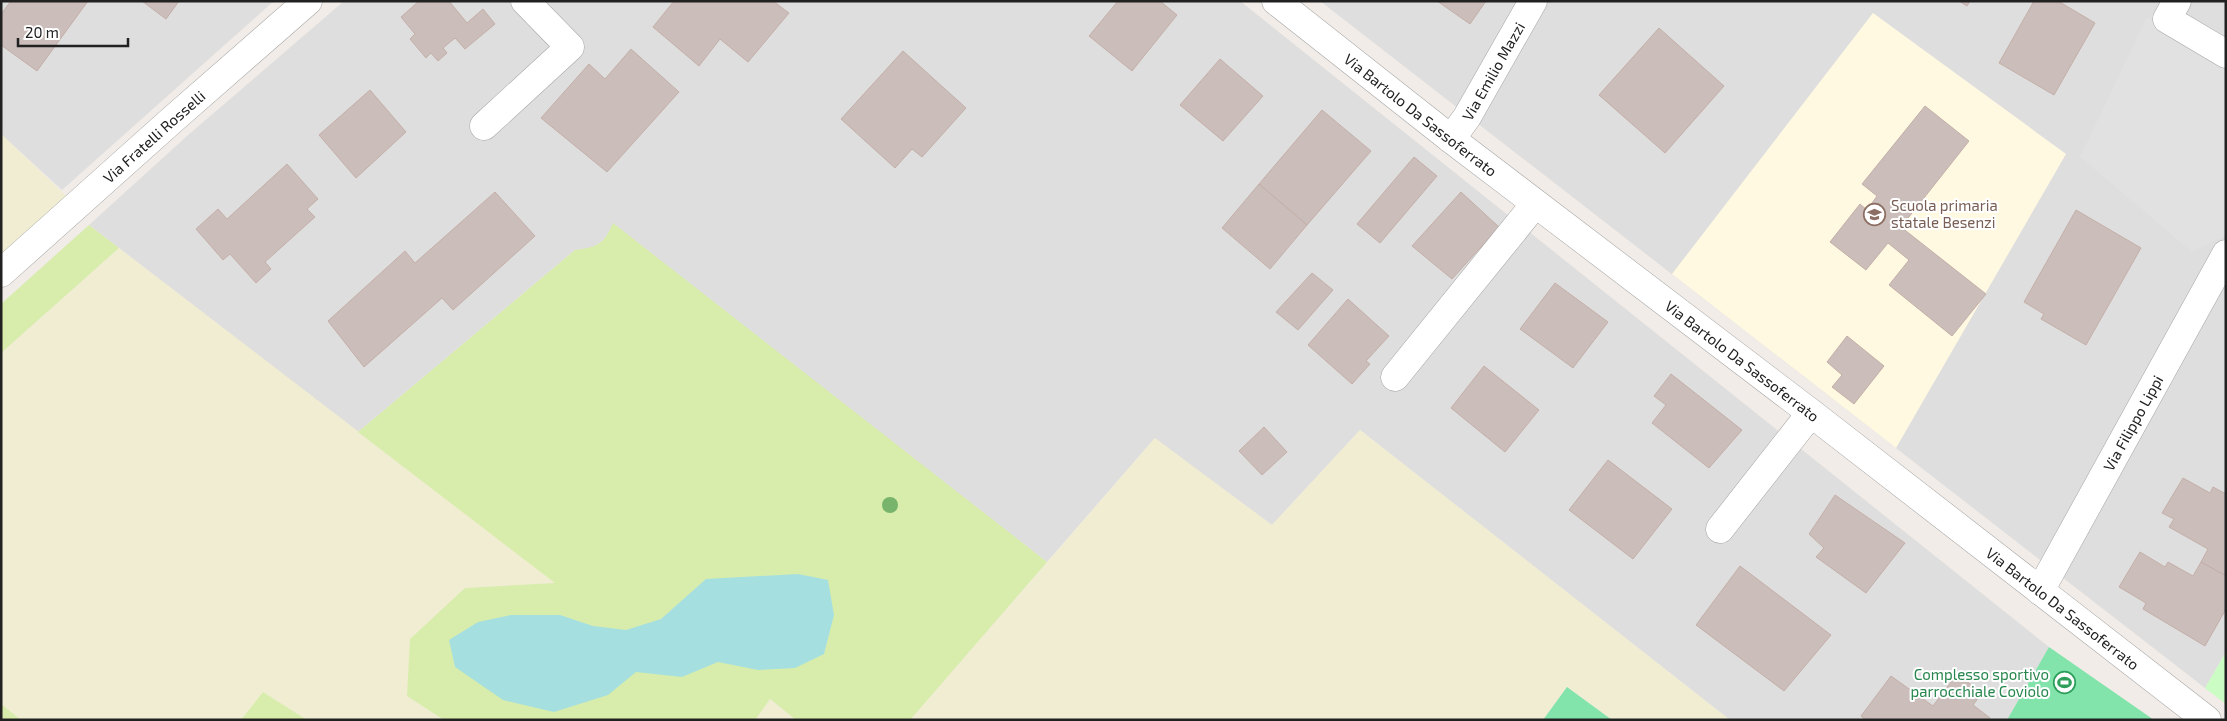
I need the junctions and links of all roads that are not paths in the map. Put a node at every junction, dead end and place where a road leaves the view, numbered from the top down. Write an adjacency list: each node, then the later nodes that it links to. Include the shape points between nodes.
1 (525, 1): 7 (street, via 570,47)
2 (1276, 1): 8 (street, Via Bartolo Da Sassoferrato)
3 (1532, 1): 8 (street, Via Emilio Mazzi)
4 (2177, 1): 6 (street, via 2167,19)
5 (306, 2): 11 (street, Via Fratelli Rosselli)
6 (2226, 54)
7 (484, 126)
8 (1451, 140): 9 (street, Via Bartolo Da Sassoferrato)
9 (1535, 204): 12 (street); 13 (street, Via Bartolo Da Sassoferrato)
10 (2226, 254): 15 (street, Via Filippo Lippi)
11 (1, 273)
12 (1395, 377)
13 (1811, 413): 14 (street); 15 (street, Via Bartolo Da Sassoferrato)
14 (1720, 529)
15 (2040, 591): 16 (street, Via Bartolo Da Sassoferrato)
16 (2207, 720)

